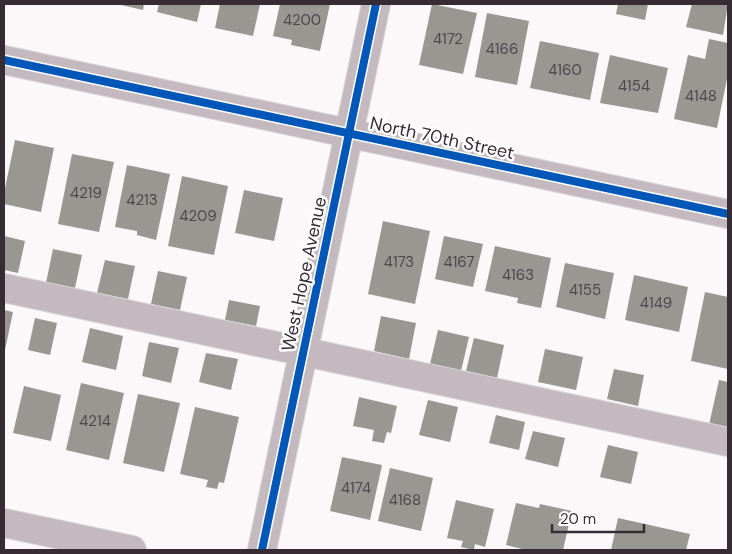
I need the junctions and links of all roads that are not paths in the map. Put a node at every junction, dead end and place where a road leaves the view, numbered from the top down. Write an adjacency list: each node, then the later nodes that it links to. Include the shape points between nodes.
1 (376, 4): 3 (street, West Hope Avenue)
2 (4, 60): 3 (street, North 70th Street)
3 (349, 134): 4 (street, North 70th Street); 6 (street, West Hope Avenue)
4 (728, 214)
5 (4, 288): 6 (street)
6 (302, 352): 7 (street); 10 (street, West Hope Avenue)
7 (728, 442)
8 (4, 523): 9 (street)
9 (132, 550)
10 (262, 550)

